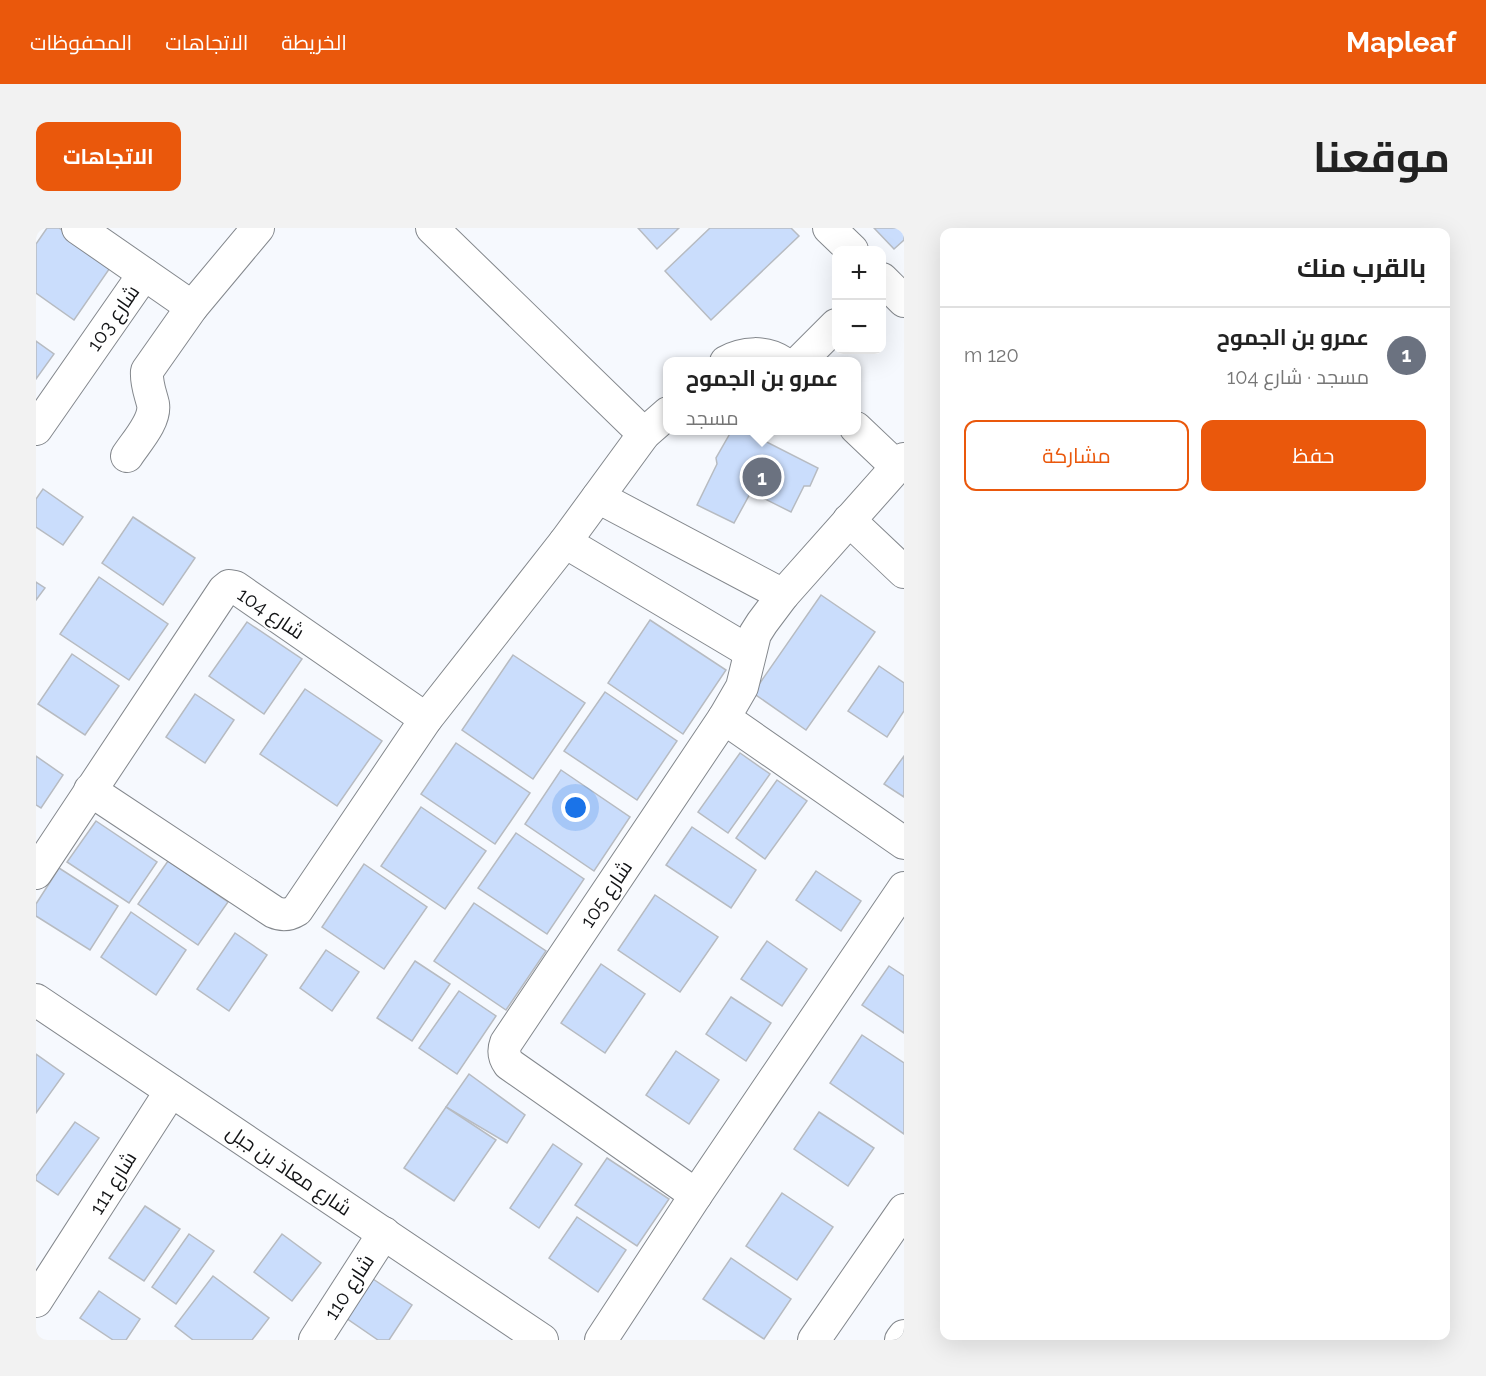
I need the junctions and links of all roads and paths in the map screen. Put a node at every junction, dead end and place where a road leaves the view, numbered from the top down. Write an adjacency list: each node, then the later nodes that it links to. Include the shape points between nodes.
1 (78, 228): 6 (street, شارع 103)
2 (258, 228): 9 (street)
3 (432, 228): 17 (street)
4 (829, 228): 5 (street)
5 (848, 246)
6 (144, 274): 9 (street); 15 (street, شارع 103)
7 (886, 283): 8 (street)
8 (904, 301)
9 (192, 307): 18 (street, via 147,371 154,407 151,419)
10 (832, 330): 13 (street)
11 (738, 357): 12 (street)
12 (768, 357)
13 (805, 357)
14 (663, 417): 17 (street)
15 (36, 429)
16 (861, 432): 19 (street)
17 (644, 434): 20 (street)
18 (127, 456)
19 (901, 463): 21 (street)
20 (598, 497): 22 (street); 24 (street)
21 (849, 520): 23 (street); 24 (street)
22 (565, 542): 25 (street); 27 (street)
23 (904, 572)
24 (783, 596): 25 (street, via 755,634)
25 (750, 652): 26 (street, via 742,687)
26 (724, 718): 29 (street); 34 (street, شارع 105, via 504,1049 509,1064)
27 (426, 719): 28 (street, via 291,914 274,912); 28 (street, شارع 104, via 229,586)
28 (90, 790): 30 (street, شارع 104)
29 (904, 843)
30 (36, 873)
31 (904, 888): 34 (street)
32 (36, 1000): 33 (street, شارع معاذ بن جبل)
33 (171, 1091): 36 (street, شارع معاذ بن جبل); 37 (street, شارع 111)
34 (696, 1195): 42 (street)
35 (904, 1210): 43 (street)
36 (384, 1233): 40 (street, شارع 110); 41 (street, شارع معاذ بن جبل)
37 (45, 1268): 38 (street, شارع 111)
38 (36, 1301)
39 (904, 1336): 44 (street)
40 (315, 1340)
41 (542, 1340)
42 (601, 1340)
43 (814, 1340)
44 (901, 1340)

